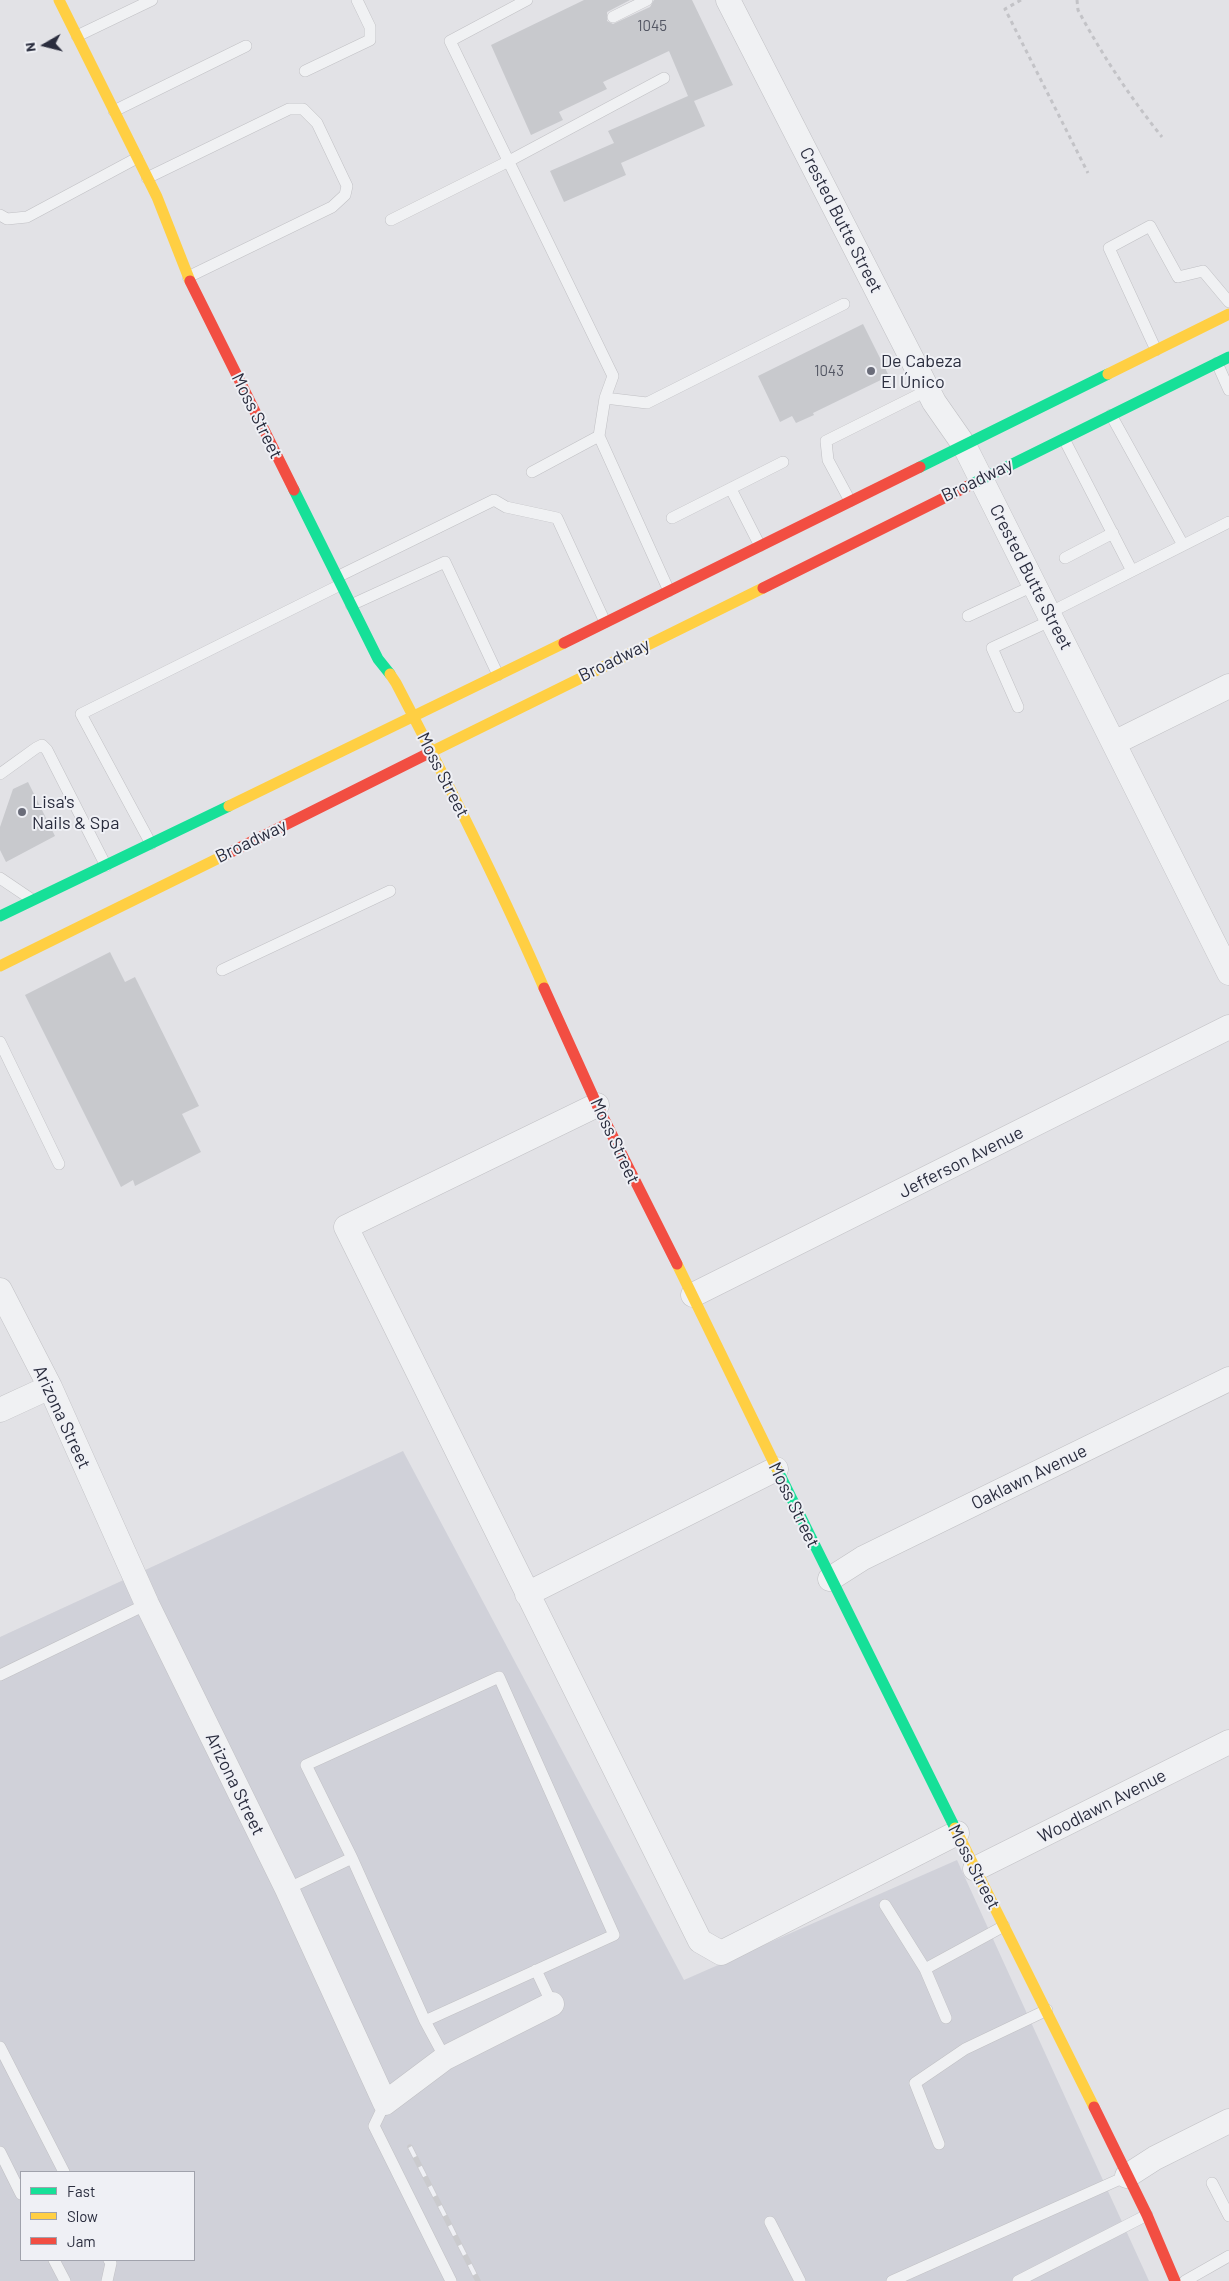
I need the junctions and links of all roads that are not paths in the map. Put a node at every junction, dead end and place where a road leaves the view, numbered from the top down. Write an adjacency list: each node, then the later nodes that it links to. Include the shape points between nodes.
1 (60, 0): 8 (main road, Moss Street)
2 (152, 0): 8 (lane)
3 (357, 0): 10 (lane, via 370,27 370,40)
4 (527, 0): 14 (lane, via 450,41)
5 (647, 0): 7 (lane)
6 (728, 0): 25 (street, Crested Butte Street)
7 (613, 17)
8 (77, 36): 12 (main road, Moss Street)
9 (246, 46): 12 (lane)
10 (304, 71)
11 (664, 78): 14 (lane)
12 (114, 110): 13 (main road, Moss Street)
13 (137, 158): 15 (main road, Moss Street); 16 (lane, via 27,217 7,219)
14 (509, 161): 17 (lane); 27 (lane, via 613,376)
15 (147, 178): 18 (main road, Moss Street); 18 (lane, via 289,109 303,109 317,123 347,186 345,195 332,208)
16 (0, 215)
17 (391, 220)
18 (188, 276): 44 (main road, Moss Street)
19 (1229, 302): 22 (lane, via 1203,271 1178,277 1150,226 1109,248)
20 (844, 304): 27 (lane, via 647,403)
21 (1229, 314): 22 (main road, Broadway)
22 (1156, 350): 31 (main road, Broadway)
23 (1229, 357): 24 (main road, Broadway)
24 (1217, 363): 26 (lane); 28 (main road, Broadway)
25 (928, 390): 31 (street, Crested Butte Street); 36 (lane, via 826,441 828,460)
26 (1229, 390)
27 (605, 398): 29 (lane)
28 (1111, 415): 30 (main road, Broadway); 40 (lane)
29 (599, 436): 33 (lane); 46 (lane)
30 (1064, 438): 34 (main road, Broadway); 39 (lane)
31 (964, 445): 34 (street, Crested Butte Street); 36 (main road, Broadway)
32 (783, 462): 35 (lane)
33 (532, 472)
34 (981, 478): 45 (street, Crested Butte Street); 56 (main road, Broadway)
35 (731, 488): 37 (lane); 41 (lane)
36 (850, 501): 41 (main road, Broadway)
37 (672, 518)
38 (1229, 522): 40 (lane)
39 (1113, 533): 42 (lane); 43 (lane)
40 (1183, 545): 43 (lane)
41 (760, 546): 46 (main road, Broadway)
42 (1064, 558)
43 (1132, 570): 49 (lane)
44 (339, 581): 47 (main road, Moss Street); 50 (lane, via 494,500 506,507 557,518); 58 (lane, via 81,714)
45 (1034, 585): 48 (lane); 49 (street, Crested Butte Street)
46 (669, 591): 50 (main road, Broadway)
47 (351, 606): 51 (lane, via 444,562); 54 (main road, Moss Street)
48 (968, 616)
49 (1050, 616): 53 (lane, via 992,648); 55 (street, Crested Butte Street)
50 (605, 622): 51 (main road, Broadway)
51 (498, 675): 54 (main road, Broadway)
52 (1229, 686): 55 (street)
53 (1018, 707)
54 (413, 717): 56 (main road, Moss Street); 58 (main road, Broadway)
55 (1114, 743): 66 (street, Crested Butte Street)
56 (431, 752): 64 (main road, Broadway); 69 (main road, Moss Street, via 519,930)
57 (0, 774): 59 (lane, via 36,748 42,746 47,750)
58 (151, 844): 59 (main road, Broadway)
59 (106, 866): 62 (main road, Broadway)
60 (0, 878): 62 (lane)
61 (390, 891): 65 (lane)
62 (32, 900): 63 (main road, Broadway)
63 (0, 916)
64 (0, 966)
65 (222, 970)
66 (1229, 973)
67 (1229, 1027): 72 (street, Jefferson Avenue)
68 (0, 1042): 70 (lane)
69 (597, 1105): 72 (main road, Moss Street); 78 (street, via 346,1227)
70 (60, 1164)
71 (0, 1290): 74 (street, Arizona Street)
72 (693, 1295): 76 (main road, Moss Street)
73 (1229, 1379): 77 (street, Oaklawn Avenue, via 863,1558)
74 (50, 1386): 75 (street); 79 (street, Arizona Street)
75 (0, 1410)
76 (776, 1469): 77 (main road, Moss Street); 78 (street)
77 (830, 1579): 82 (main road, Moss Street)
78 (527, 1594): 82 (street, via 700,1941 720,1953)
79 (147, 1604): 80 (lane); 85 (street, Arizona Street)
80 (0, 1675)
81 (1229, 1742): 84 (street, Woodlawn Avenue)
82 (957, 1833): 84 (main road, Moss Street)
83 (352, 1858): 85 (lane); 89 (lane, via 306,1766 499,1677 614,1935); 93 (lane)
84 (975, 1869): 87 (main road, Moss Street)
85 (287, 1889): 96 (street, Arizona Street)
86 (885, 1905): 88 (lane)
87 (1004, 1926): 88 (lane); 91 (main road, Moss Street)
88 (925, 1969): 92 (lane)
89 (536, 1970): 90 (lane); 93 (lane)
90 (552, 2004): 95 (street)
91 (1047, 2010): 98 (lane, via 965,2049 915,2083); 101 (main road, Moss Street)
92 (946, 2018)
93 (425, 2021): 95 (lane)
94 (0, 2047): 100 (lane)
95 (445, 2058): 96 (street)
96 (385, 2103): 112 (lane, via 374,2126)
97 (1229, 2121): 101 (street, via 1155,2158)
98 (939, 2144)
99 (0, 2152): 103 (lane)
100 (63, 2171)
101 (1127, 2176): 104 (main road, Moss Street); 114 (lane)
102 (1212, 2183): 105 (lane)
103 (20, 2192)
104 (1148, 2215): 115 (lane); 116 (main road, Moss Street)
105 (1229, 2216)
106 (770, 2222): 113 (lane)
107 (1229, 2256): 117 (lane)
108 (55, 2261): 110 (lane)
109 (110, 2261): 111 (lane)
110 (65, 2281)
111 (107, 2281)
112 (451, 2281)
113 (800, 2281)
114 (892, 2281)
115 (1018, 2281)
116 (1175, 2281)
117 (1185, 2281)

